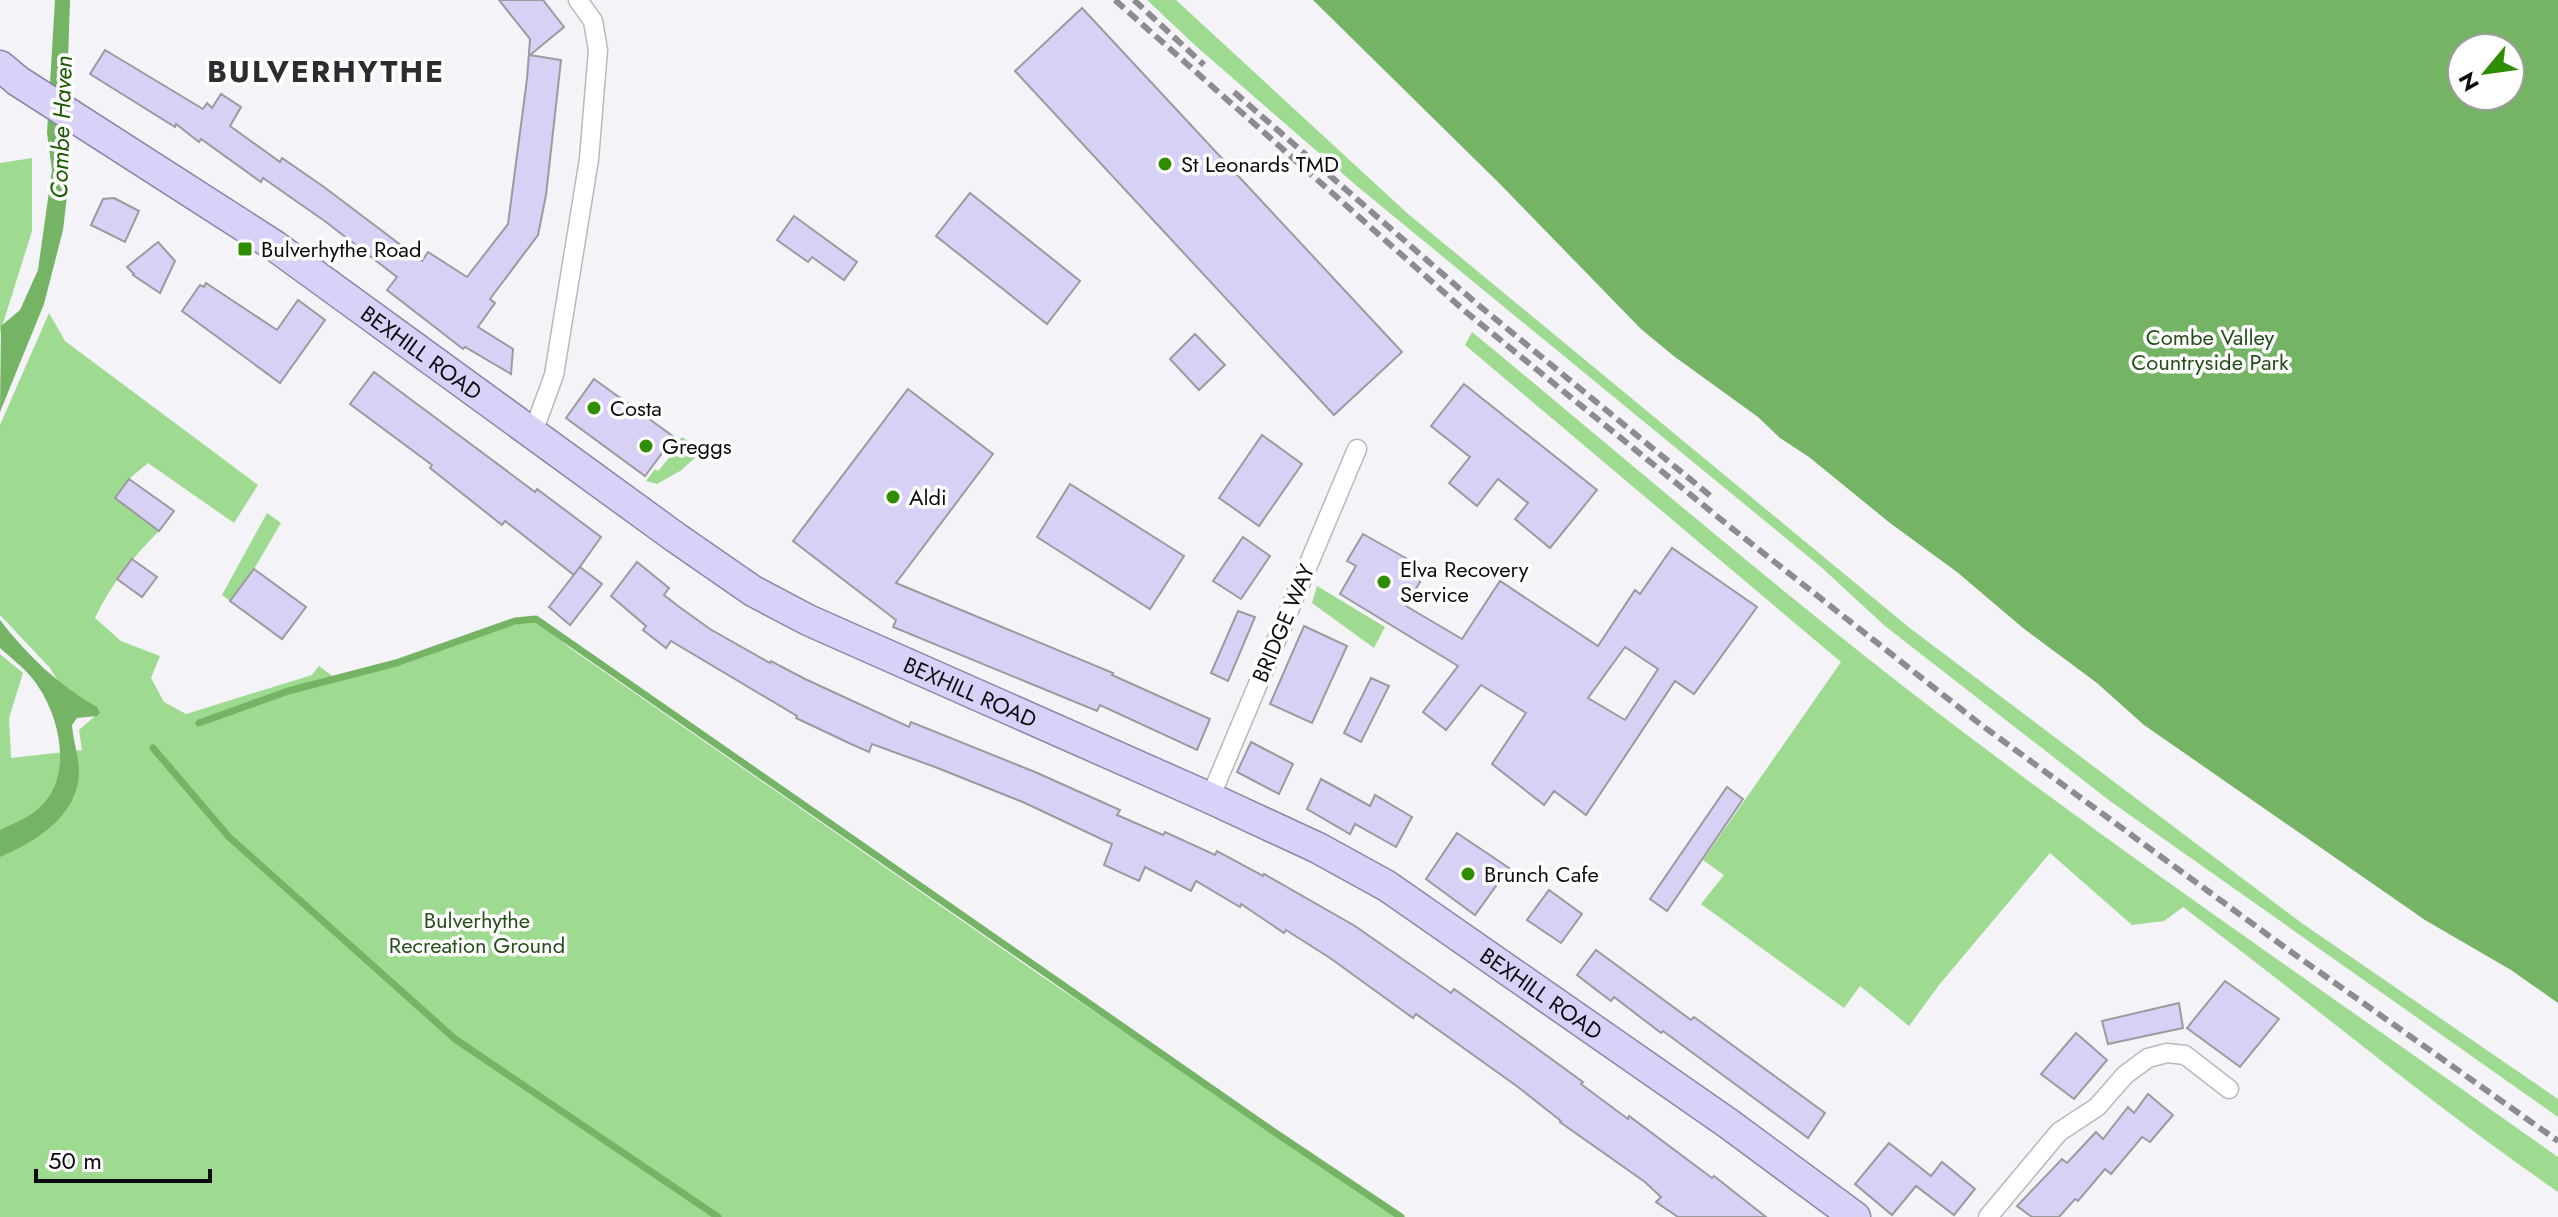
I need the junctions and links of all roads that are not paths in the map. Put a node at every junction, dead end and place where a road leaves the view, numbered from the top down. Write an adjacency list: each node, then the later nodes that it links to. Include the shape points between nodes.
1 (578, 0): 3 (street, via 593,21 598,50 589,159 554,375)
2 (0, 66): 3 (highway, BEXHILL ROAD, via 275,246)
3 (532, 435): 5 (highway, BEXHILL ROAD, via 753,591)
4 (1357, 449): 5 (street, BRIDGE WAY)
5 (1210, 798): 7 (highway, BEXHILL ROAD, via 1387,886)
6 (2229, 1089): 8 (street, via 2185,1055 2148,1058 2097,1107 2059,1132)
7 (1855, 1217)
8 (1988, 1217)

